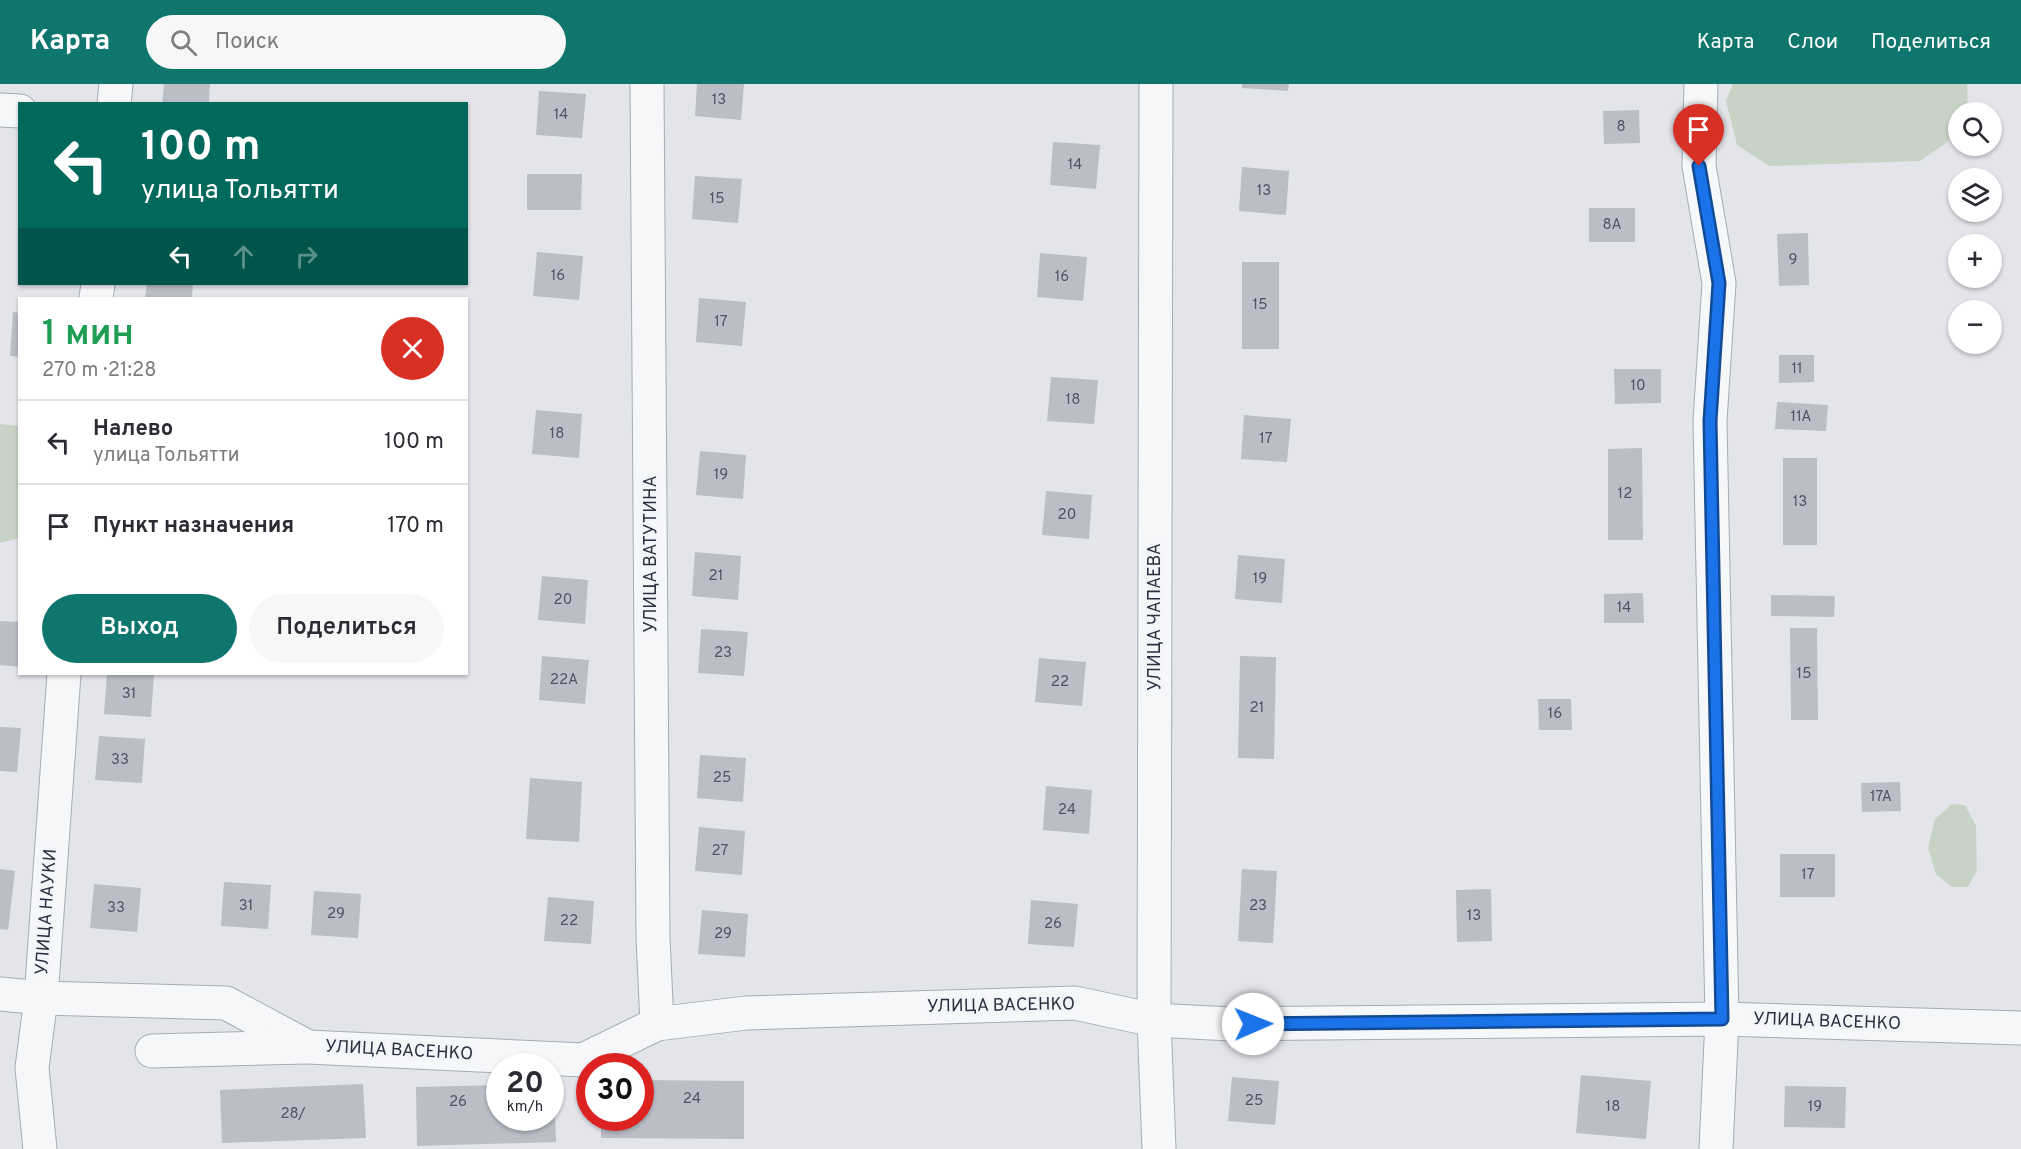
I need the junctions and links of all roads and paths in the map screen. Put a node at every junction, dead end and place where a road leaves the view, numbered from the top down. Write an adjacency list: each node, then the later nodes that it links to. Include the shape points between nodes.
1 (116, 84): 5 (street)
2 (647, 84): 13 (street, УЛИЦА ВАТУТИНА, via 653,938)
3 (1156, 84): 12 (street, УЛИЦА ЧАПАЕВА)
4 (1701, 84): 11 (street, via 1699,166 1719,283 1710,421)
5 (114, 102)
6 (0, 110): 7 (street)
7 (18, 111)
8 (64, 675): 10 (street, УЛИЦА НАУКИ)
9 (0, 994): 10 (street, УЛИЦА ВАСЕНКО)
10 (41, 998): 15 (street, УЛИЦА ВАСЕНКО, via 226,1003); 17 (street, УЛИЦА НАУКИ, via 32,1068)
11 (1722, 1019): 12 (street, УЛИЦА ВАСЕНКО, via 1230,1024); 14 (street, УЛИЦА ВАСЕНКО); 19 (street)
12 (1154, 1020): 13 (street, УЛИЦА ВАСЕНКО, via 1075,1003 746,1013); 18 (street, УЛИЦА ЧАПАЕВА)
13 (657, 1023): 15 (street, УЛИЦА ВАСЕНКО, via 582,1060)
14 (2021, 1028)
15 (308, 1047): 16 (street)
16 (152, 1051)
17 (40, 1149)
18 (1159, 1149)
19 (1716, 1149)

